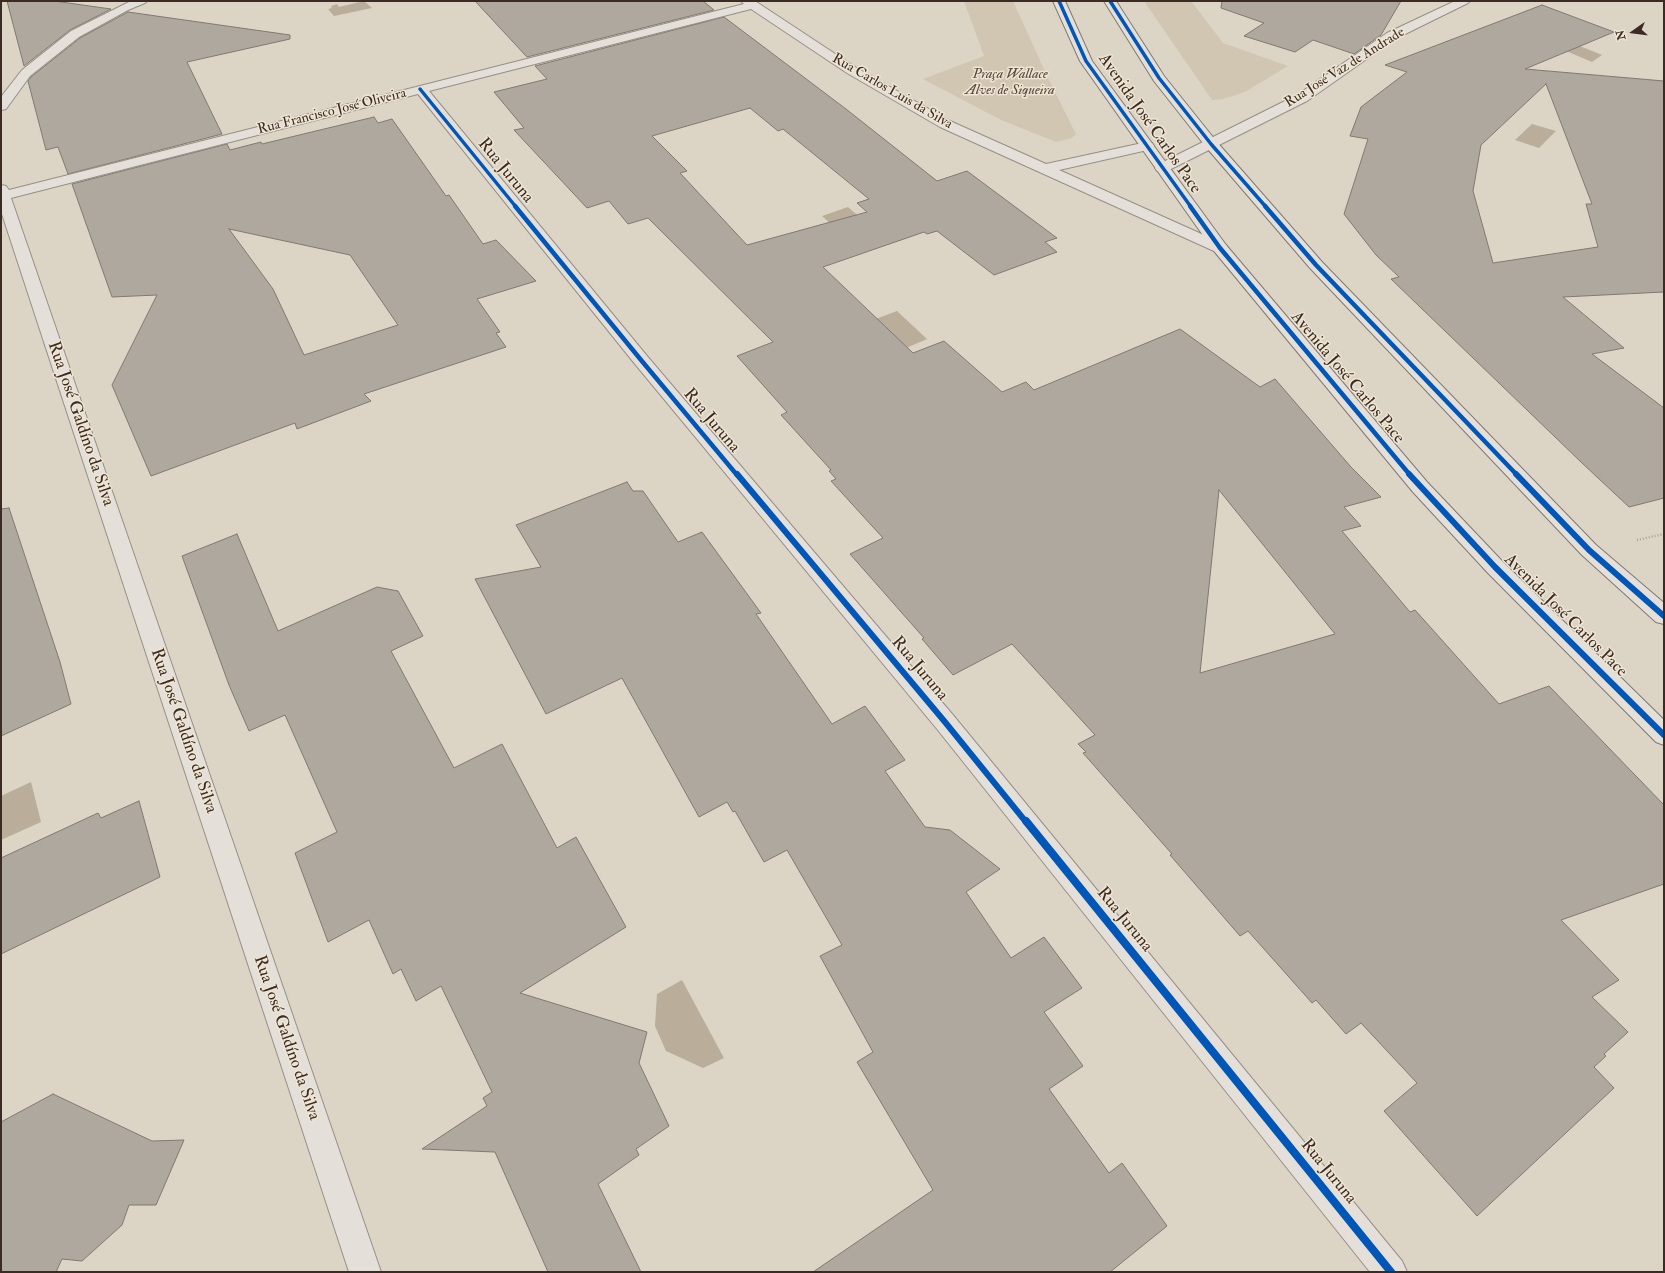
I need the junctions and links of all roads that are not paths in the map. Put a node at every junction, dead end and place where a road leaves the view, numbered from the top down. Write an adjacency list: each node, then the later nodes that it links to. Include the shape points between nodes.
1 (141, 1): 7 (street, via 75,34 26,73)
2 (1059, 1): 9 (street, Avenida José Carlos Pace, via 1086,61)
3 (1110, 1): 8 (street, Avenida José Carlos Pace, via 1158,78)
4 (1464, 1): 8 (street, Rua José Vaz de Andrade, via 1391,36 1302,98)
5 (750, 3): 6 (street, Rua Francisco José Oliveira); 11 (street, Rua Carlos Luis da Silva, via 851,70 945,124)
6 (420, 89): 12 (street, Rua Francisco José Oliveira); 17 (street, Rua Juruna, via 640,360 945,722)
7 (1, 106)
8 (1211, 144): 10 (street, Rua José Vaz de Andrade); 14 (street, Avenida José Carlos Pace, via 1316,265 1534,493 1589,550)
9 (1147, 146): 10 (street, Avenida José Carlos Pace); 11 (street)
10 (1162, 168): 13 (street, Avenida José Carlos Pace)
11 (1044, 170): 13 (street, Rua Carlos Luis da Silva)
12 (2, 193): 16 (street, Rua José Galdíno da Silva)
13 (1220, 248): 15 (street, Avenida José Carlos Pace, via 1420,487 1495,567)
14 (1664, 616)
15 (1664, 735)
16 (365, 1272)
17 (1391, 1272)

